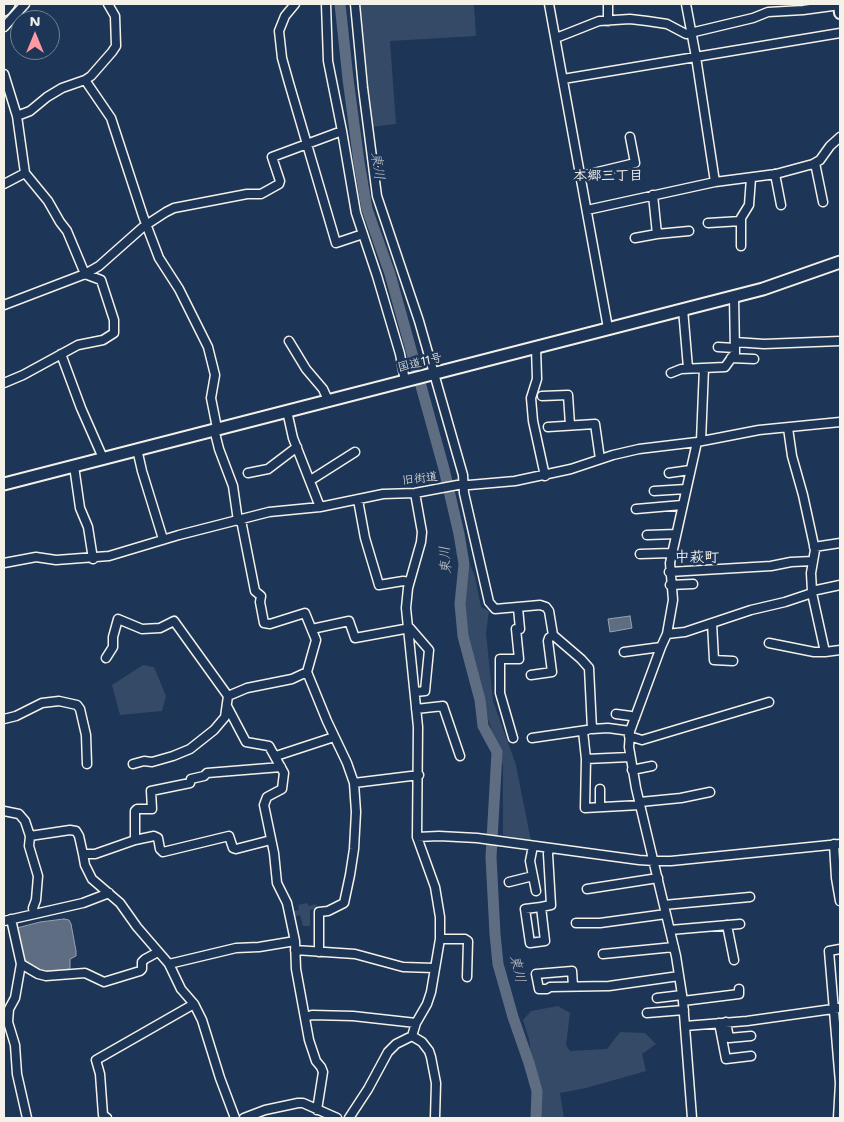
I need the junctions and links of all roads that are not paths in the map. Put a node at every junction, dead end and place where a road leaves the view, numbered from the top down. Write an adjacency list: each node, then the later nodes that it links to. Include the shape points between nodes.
1 (9, 4): 11 (highway)
2 (25, 4): 13 (street)
3 (108, 4): 20 (street, via 115,16 116,46)
4 (296, 4): 25 (street, via 281,24 279,42)
5 (326, 4): 22 (street, via 328,61)
6 (355, 4): 62 (street, via 377,196 419,321)
7 (549, 4): 16 (street)
8 (608, 4): 12 (street)
9 (686, 4): 14 (street)
10 (840, 7): 14 (street, via 768,12)
11 (4, 10)
12 (608, 20): 14 (street, via 647,21 667,24 686,34); 16 (street)
13 (4, 27)
14 (692, 32): 17 (street)
15 (840, 33): 17 (street)
16 (556, 38): 19 (street)
17 (696, 57): 19 (street); 31 (street)
18 (4, 74): 21 (street)
19 (563, 79): 29 (street)
20 (85, 80): 21 (street, via 62,88 30,111); 38 (street, via 111,118)
21 (17, 116): 27 (street)
22 (342, 131): 25 (street); 41 (street, via 356,213)
23 (630, 137): 29 (street, via 636,163)
24 (840, 137): 26 (street)
25 (307, 144): 38 (street, via 272,157 280,181 261,194 174,208); 41 (street, via 336,243)
26 (815, 163): 28 (street); 34 (street)
27 (24, 173): 32 (street); 46 (street, via 48,201 67,231)
28 (775, 174): 30 (street); 35 (street)
29 (581, 176): 36 (street)
30 (751, 178): 31 (street); 37 (street, via 749,205)
31 (715, 182): 33 (street)
32 (4, 184)
33 (653, 195): 36 (street); 42 (street)
34 (823, 202)
35 (781, 205)
36 (587, 210): 50 (street)
37 (741, 221): 39 (street); 44 (street)
38 (147, 224): 46 (street, via 99,266); 72 (street, via 159,258 208,347 215,376 211,398)
39 (708, 224)
40 (689, 230): 42 (street)
41 (363, 234): 63 (street)
42 (657, 234): 43 (street)
43 (635, 238)
44 (741, 246)
45 (840, 262): 47 (highway, 国道11号)
46 (85, 274): 48 (street); 56 (street, via 101,280 114,320 114,333)
47 (734, 296): 49 (highway, 国道11号); 53 (street)
48 (4, 305)
49 (684, 309): 50 (highway, 国道11号); 59 (street)
50 (608, 328): 54 (highway, 国道11号)
51 (289, 341): 66 (street)
52 (840, 341): 53 (street)
53 (735, 345): 55 (street); 57 (street)
54 (536, 347): 62 (highway, 国道11号); 83 (street, via 537,379 531,398)
55 (718, 347)
56 (61, 354): 64 (street); 77 (street)
57 (731, 358): 58 (street); 60 (street, via 725,367)
58 (754, 359)
59 (688, 368): 60 (street); 61 (street)
60 (704, 368): 73 (street)
61 (671, 373)
62 (431, 374): 63 (highway, 国道11号); 86 (street, via 463,475)
63 (407, 380): 66 (highway, 国道11号)
64 (4, 383)
65 (542, 396): 69 (street, via 568,395)
66 (328, 400): 67 (highway, 国道11号)
67 (287, 411): 72 (highway, 国道11号); 74 (street)
68 (840, 422): 71 (street, 旧街道)
69 (570, 425): 70 (street); 78 (street, via 595,424)
70 (548, 427)
71 (788, 428): 73 (street, 旧街道); 99 (street)
72 (216, 429): 75 (highway, 国道11号); 94 (street, via 219,448 233,486)
73 (699, 441): 78 (street, 旧街道, via 638,448); 80 (street)
74 (297, 448): 81 (street, via 268,469); 84 (street)
75 (136, 449): 77 (highway, 国道11号); 97 (street)
76 (356, 452): 84 (street)
77 (103, 458): 79 (highway, 国道11号)
78 (600, 459): 83 (street, 旧街道)
79 (74, 466): 85 (highway, 国道11号); 102 (street, via 80,508 88,527)
80 (690, 470): 82 (street); 87 (street)
81 (248, 473)
82 (669, 473)
83 (545, 476): 86 (street, 旧街道)
84 (310, 479): 92 (street)
85 (4, 484)
86 (461, 484): 89 (street, 旧街道); 111 (street, via 489,602 495,609)
87 (686, 489): 88 (street); 91 (street)
88 (654, 491)
89 (415, 493): 90 (street, 旧街道, via 383,494); 106 (street, via 422,532)
90 (358, 500): 92 (street, 旧街道); 106 (street, via 379,585)
91 (682, 505): 93 (street); 95 (street)
92 (320, 507): 94 (street, 旧街道, via 268,512)
93 (636, 509)
94 (239, 520): 97 (street, 旧街道); 114 (street, via 255,591 261,596 264,623 305,613)
95 (676, 534): 96 (street); 100 (street)
96 (647, 535)
97 (163, 540): 102 (street, 旧街道)
98 (840, 543): 99 (street)
99 (814, 547): 104 (street)
100 (671, 553): 101 (street); 105 (street)
101 (640, 554)
102 (93, 558): 103 (street, 旧街道, via 56,560 36,557)
103 (4, 562)
104 (814, 562): 105 (street); 110 (street, via 810,573)
105 (669, 572): 107 (street)
106 (409, 582): 113 (street)
107 (670, 584): 108 (street); 115 (street, via 673,600)
108 (693, 584)
109 (840, 585): 110 (street)
110 (812, 592): 112 (street); 121 (street)
111 (518, 608): 116 (street, via 546,607); 138 (street, via 519,658 500,659 500,693)
112 (712, 623): 115 (street); 123 (street, via 714,660)
113 (407, 628): 114 (street, via 355,638 349,621); 126 (street); 126 (street, via 429,650 425,691)
114 (312, 629): 124 (street, via 316,640)
115 (667, 634): 118 (street)
116 (553, 635): 125 (street, via 548,641 552,672); 134 (street, via 589,668)
117 (769, 642): 121 (street)
118 (661, 647): 120 (street); 133 (street)
119 (840, 650): 121 (street)
120 (624, 652)
121 (826, 652)
122 (106, 658): 127 (street, via 113,647 118,619 142,630 160,628 174,621)
123 (733, 661)
124 (307, 672): 127 (street); 137 (street)
125 (532, 675)
126 (415, 692): 130 (street)
127 (228, 696): 129 (street)
128 (770, 702): 136 (street, via 642,740)
129 (227, 706): 140 (street, via 246,742 269,746); 145 (street, via 225,717 214,730 190,749 166,758)
130 (416, 709): 141 (street, via 443,706); 149 (street)
131 (616, 714): 133 (street)
132 (4, 718): 144 (street, via 16,716 42,703 77,705 86,735)
133 (635, 718): 136 (street)
134 (592, 729): 135 (street); 136 (street, via 608,728)
135 (583, 731): 139 (street); 143 (street)
136 (629, 734): 142 (street)
137 (334, 737): 140 (street); 150 (street)
138 (513, 738)
139 (532, 738)
140 (276, 756): 146 (street)
141 (460, 756)
142 (630, 758): 143 (street); 148 (street)
143 (586, 759): 154 (street, via 585,808)
144 (87, 764)
145 (133, 764)
146 (281, 766): 158 (street, via 207,773 191,779 190,783 151,791 152,809 135,811); 159 (street, via 284,772 282,789 267,797 264,804)
147 (652, 766): 148 (street)
148 (632, 770): 153 (street)
149 (418, 775): 150 (street); 157 (street)
150 (354, 783): 188 (street, via 354,849 348,884 344,903 319,912)
151 (600, 789): 154 (street)
152 (710, 792): 153 (street)
153 (640, 804): 154 (street); 164 (street)
154 (600, 807)
155 (4, 811): 156 (street, via 19,814)
156 (30, 836): 163 (street, via 70,830 76,832); 175 (street, via 29,846 38,876)
157 (417, 837): 161 (street, via 477,838); 182 (street, via 435,887)
158 (135, 840): 159 (street, via 154,836 158,838 163,852 229,836 236,850); 163 (street, via 95,854)
159 (271, 840): 183 (street, via 277,882 287,903)
160 (837, 844): 164 (street); 172 (street, via 836,878)
161 (532, 846): 162 (street); 165 (street)
162 (549, 848): 164 (street); 174 (street, via 551,905)
163 (83, 854): 170 (street, via 92,879)
164 (654, 861): 166 (street)
165 (533, 876): 167 (street); 169 (street)
166 (658, 878): 168 (street); 173 (street)
167 (509, 882)
168 (587, 889)
169 (536, 890)
170 (110, 893): 175 (street, via 83,904); 187 (street)
171 (750, 896): 173 (street)
172 (840, 901)
173 (664, 904): 176 (street)
174 (541, 907): 174 (street, via 525,909 530,944 545,941)
175 (34, 914): 177 (street)
176 (666, 914): 178 (street); 181 (street)
177 (7, 920): 191 (street)
178 (576, 923)
179 (740, 924): 180 (street)
180 (727, 925): 181 (street); 190 (street)
181 (670, 930): 184 (street)
182 (440, 939): 193 (street); 195 (street, via 468,941)
183 (295, 941): 185 (street); 192 (street, via 259,948 236,948)
184 (674, 947): 189 (street); 194 (street)
185 (295, 950): 188 (street); 204 (street)
186 (840, 950): 201 (street, via 829,951)
187 (158, 952): 191 (street, via 142,962 140,971 104,982 85,972 46,976); 192 (street)
188 (319, 952): 193 (street, via 355,954 403,967)
189 (603, 954)
190 (734, 960)
191 (21, 964): 212 (street, via 8,1022)
192 (169, 964): 200 (street, via 181,989)
193 (434, 968): 205 (street, via 431,992)
194 (679, 976): 196 (street, via 609,986); 199 (street)
195 (467, 977)
196 (573, 986): 196 (street, via 572,971 536,974 539,989)
197 (739, 990): 199 (street, via 739,994)
198 (657, 998): 199 (street)
199 (683, 998): 202 (street)
200 (194, 1004): 213 (street, via 96,1060 103,1114); 214 (street)
201 (837, 1008): 206 (street); 220 (street)
202 (684, 1010): 203 (street); 207 (street)
203 (647, 1013)
204 (305, 1017): 205 (street, via 353,1016); 211 (street, via 309,1040 323,1072)
205 (416, 1023): 208 (street)
206 (723, 1023): 207 (street); 209 (street, via 729,1038); 210 (street, via 726,1059)
207 (685, 1026): 219 (street)
208 (412, 1036): 217 (street, via 388,1052); 218 (street, via 422,1042 431,1056 436,1083)
209 (751, 1036)
210 (751, 1056)
211 (318, 1110): 215 (street, via 298,1103); 216 (street)
212 (28, 1118)
213 (107, 1118)
214 (236, 1118)
215 (244, 1118)
216 (338, 1118)
217 (349, 1118)
218 (435, 1118)
219 (692, 1118)
220 (838, 1118)

